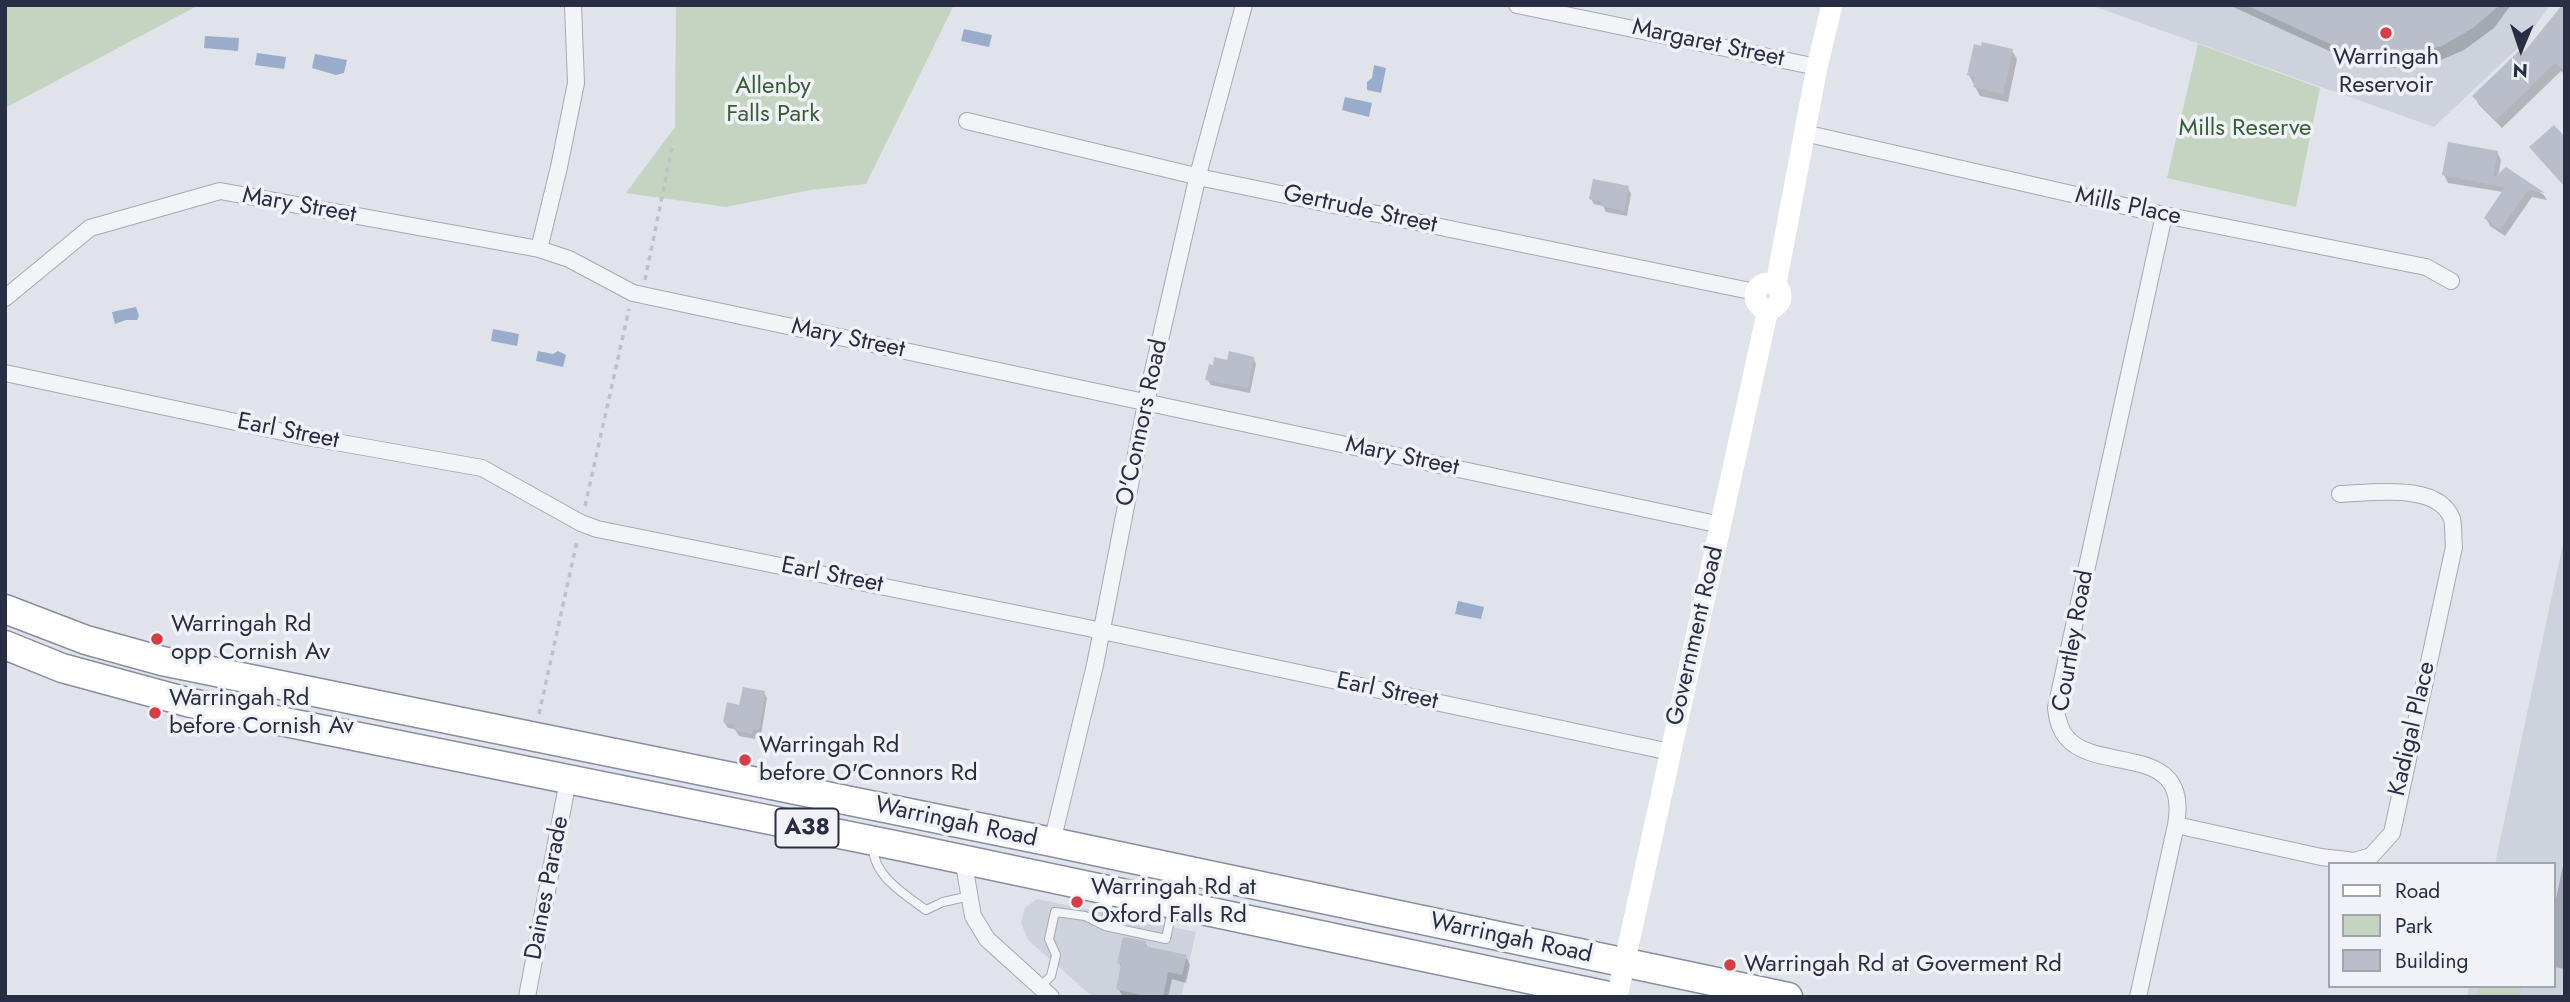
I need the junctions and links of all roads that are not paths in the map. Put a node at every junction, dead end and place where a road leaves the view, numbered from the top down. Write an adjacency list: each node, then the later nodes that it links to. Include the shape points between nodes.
1 (572, 5): 10 (street, via 576,83)
2 (1244, 5): 8 (street, O'Connors Road)
3 (1517, 5): 5 (street, Margaret Street)
4 (1832, 5): 5 (street)
5 (1817, 67): 7 (street)
6 (967, 121): 8 (street, Gertrude Street)
7 (1804, 133): 9 (street, Mills Place); 12 (street)
8 (1198, 175): 13 (street, Gertrude Street); 17 (street, O'Connors Road)
9 (2164, 215): 11 (street, Mills Place, via 2426,267); 25 (street, Courtley Road, via 2056,708 2067,739 2080,748 2152,767 2168,780 2178,810)
10 (539, 249): 14 (street, Mary Street, via 220,191 90,228); 17 (street, Mary Street, via 569,259 633,293)
11 (2451, 281)
12 (1776, 284): 13 (street, via 1763,283); 15 (street, via 1782,296 1775,308)
13 (1755, 292): 15 (street, via 1758,304)
14 (5, 298)
15 (1768, 309): 19 (street, Government Road)
16 (5, 373): 21 (street, Earl Street, via 302,436 482,468 597,529)
17 (1147, 403): 19 (street, Mary Street); 21 (street, O'Connors Road)
18 (2340, 494): 25 (street, Kadigal Place, via 2427,495 2452,519 2454,547 2392,833 2371,856 2355,861)
19 (1721, 524): 23 (street, Government Road)
20 (5, 609): 27 (highway, Warringah Road / A38, via 76,637 162,661)
21 (1100, 631): 23 (street, Earl Street); 27 (street, O'Connors Road)
22 (13, 650): 24 (highway, Warringah Road / A38, via 74,672 191,703)
23 (1670, 752): 33 (street, Government Road)
24 (568, 780): 26 (highway, Warringah Road / A38); 35 (street, Daines Parade)
25 (2176, 825): 38 (street, Courtley Road)
26 (873, 841): 28 (highway, Warringah Road / A38); 30 (lane, via 874,859 895,887 926,910)
27 (1052, 842): 33 (highway, Warringah Road / A38)
28 (963, 859): 29 (highway, Warringah Road / A38); 30 (street)
29 (1111, 890): 31 (highway, Warringah Road / A38); 32 (lane)
30 (970, 895): 34 (street, via 974,916 987,939)
31 (1174, 904): 32 (lane, via 1166,939); 36 (highway, Warringah Road / A38)
32 (1105, 926): 34 (lane, via 1085,916 1055,912 1049,939 1056,955)
33 (1623, 962): 36 (street, Government Road); 37 (highway, Warringah Road / A38)
34 (1046, 992)
35 (527, 997)
36 (1615, 997)
37 (1788, 997)
38 (2138, 997)

